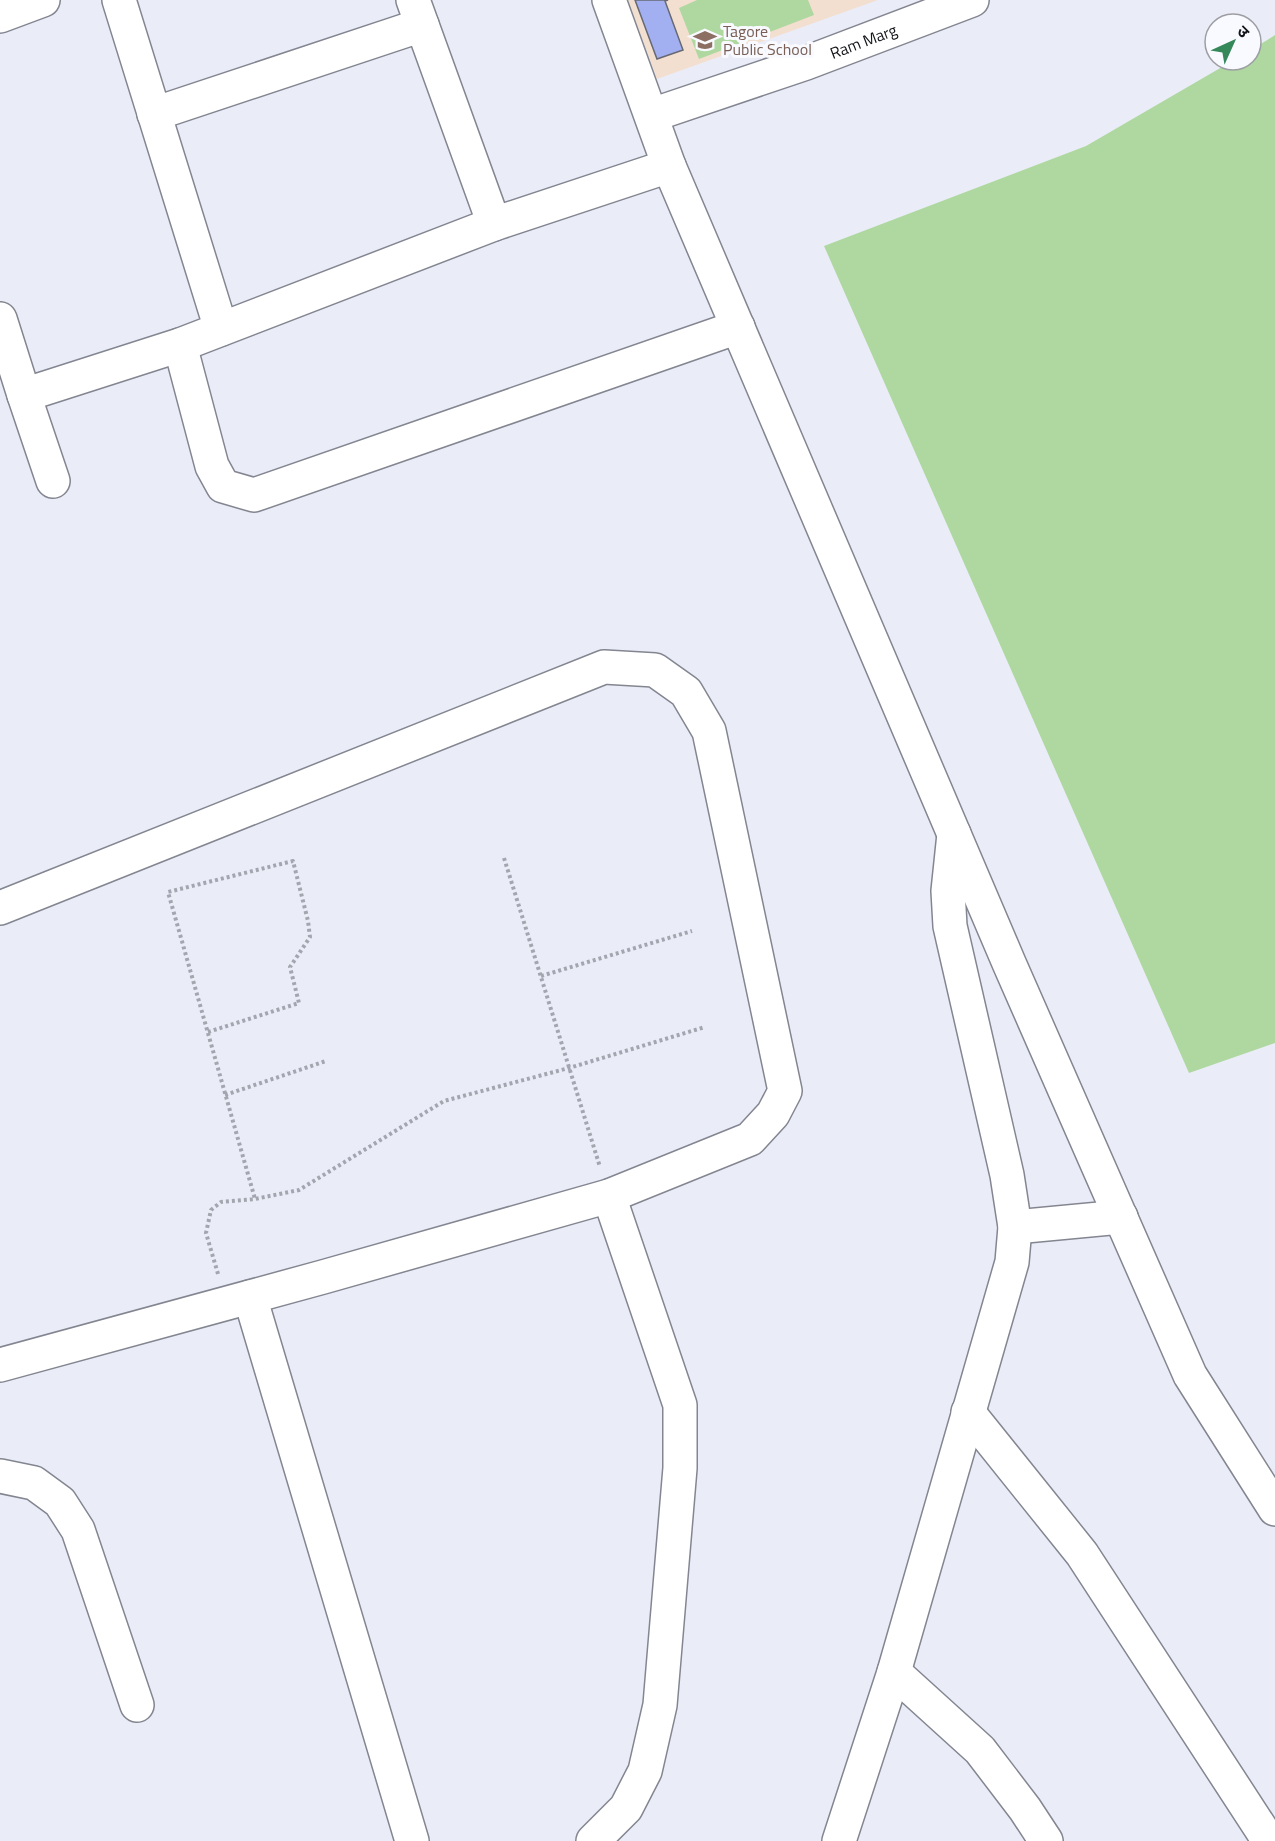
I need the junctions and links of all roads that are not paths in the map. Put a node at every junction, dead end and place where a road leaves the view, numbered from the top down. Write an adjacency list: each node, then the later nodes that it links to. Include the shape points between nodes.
1 (44, 0): 6 (street)
2 (119, 0): 7 (street)
3 (609, 0): 8 (street)
4 (972, 0): 8 (street, Ram Marg, via 806,63)
5 (417, 12): 7 (street); 10 (street)
6 (0, 16)
7 (154, 114): 13 (street)
8 (652, 115): 9 (street)
9 (669, 166): 10 (street); 12 (street)
10 (494, 224): 13 (street)
11 (0, 319): 15 (street)
12 (738, 327): 14 (street, via 254,495 222,486 212,466); 17 (street)
13 (221, 329): 14 (street)
14 (180, 345): 15 (street)
15 (24, 395): 16 (street)
16 (52, 482)
17 (954, 834): 20 (street); 21 (street, via 948,891 950,926 1007,1175)
18 (0, 908): 19 (street, via 604,667 655,670 686,692 709,731 784,1091 773,1114 750,1139)
19 (609, 1196): 22 (street); 30 (street, via 680,1405 680,1468 660,1705 645,1770 626,1808)
20 (1121, 1218): 21 (street); 26 (street, via 1190,1375)
21 (1015, 1227): 24 (street, via 1012,1262)
22 (239, 1300): 23 (street); 29 (street)
23 (0, 1365)
24 (968, 1412): 27 (street); 33 (street, via 1082,1554)
25 (0, 1476): 28 (street, via 34,1483 60,1502 78,1530)
26 (1275, 1509)
27 (894, 1672): 31 (street); 32 (street, via 980,1750)
28 (136, 1705)
29 (412, 1841)
30 (593, 1841)
31 (839, 1841)
32 (1046, 1841)
33 (1269, 1841)

